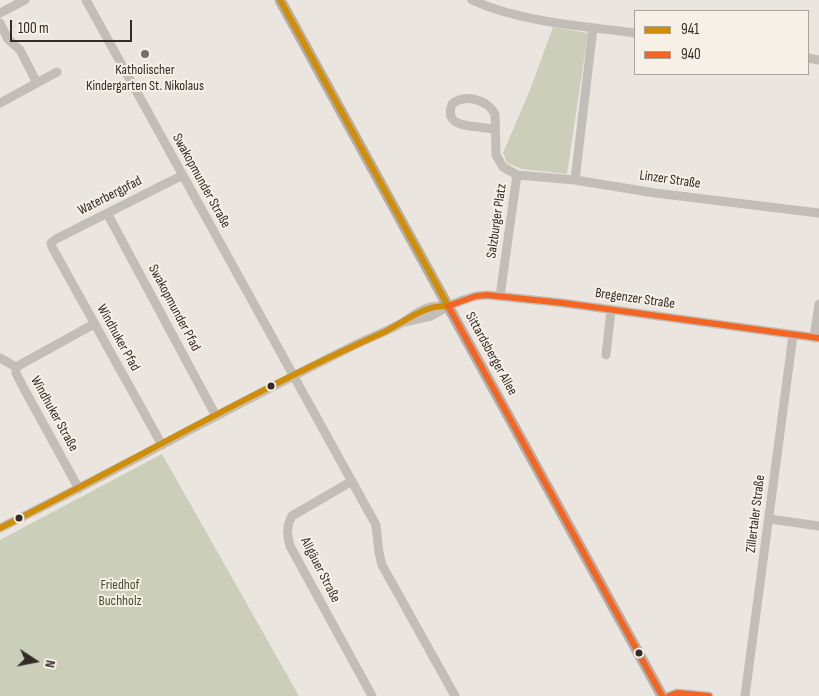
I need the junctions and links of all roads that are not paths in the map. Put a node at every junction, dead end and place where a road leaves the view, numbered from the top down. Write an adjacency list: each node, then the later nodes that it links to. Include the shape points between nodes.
1 (25, 0): 5 (street)
2 (86, 0): 14 (street, Swakopmunder Straße)
3 (280, 0): 21 (main road, Sittardsberger Allee)
4 (472, 0): 7 (street, via 517,15)
5 (0, 13)
6 (0, 23): 10 (street, via 20,50)
7 (593, 28): 8 (street); 15 (street)
8 (634, 33)
9 (56, 72): 10 (street)
10 (37, 83): 11 (street)
11 (0, 103)
12 (495, 130): 12 (street, Salzburger Platz, via 495,114 486,102 461,99 452,104 450,114 454,122); 13 (street, Salzburger Platz, via 496,154 503,167)
13 (517, 175): 15 (street, Linzer Straße); 19 (street, Salzburger Platz)
14 (181, 176): 16 (street, Waterbergpfad); 29 (street, Swakopmunder Straße)
15 (575, 180): 17 (street, Linzer Straße)
16 (107, 213): 18 (street, Waterbergpfad); 30 (street, Swakopmunder Pfad)
17 (819, 213)
18 (51, 243): 23 (street, Windhuker Pfad)
19 (500, 296): 21 (street, Bregenzer Straße, via 476,296); 22 (street, Bregenzer Straße)
20 (819, 304): 25 (street)
21 (448, 306): 29 (street, Bregenzer Straße, via 428,307); 39 (main road, Sittardsberger Allee)
22 (611, 310): 24 (street, Bregenzer Straße); 26 (street)
23 (94, 324): 28 (street); 31 (street, Windhuker Pfad)
24 (792, 335): 25 (street, Bregenzer Straße); 34 (street, Zillertaler Straße)
25 (817, 338)
26 (606, 354)
27 (0, 358): 28 (street, Windhuker Straße)
28 (16, 366): 33 (street, Windhuker Straße, via 22,385)
29 (294, 375): 30 (street, Bregenzer Straße); 32 (street)
30 (216, 416): 31 (street, Bregenzer Straße)
31 (162, 445): 33 (street, Bregenzer Straße)
32 (352, 481): 37 (street, Allgäuer Straße, via 292,516 287,535); 38 (street, via 376,525 382,565)
33 (79, 489): 36 (street, Bregenzer Straße)
34 (770, 519): 35 (street); 42 (street, Zillertaler Straße)
35 (819, 526)
36 (0, 528)
37 (372, 696)
38 (455, 696)
39 (662, 696)
40 (669, 696): 41 (street, via 677,693)
41 (709, 696)
42 (745, 696)

